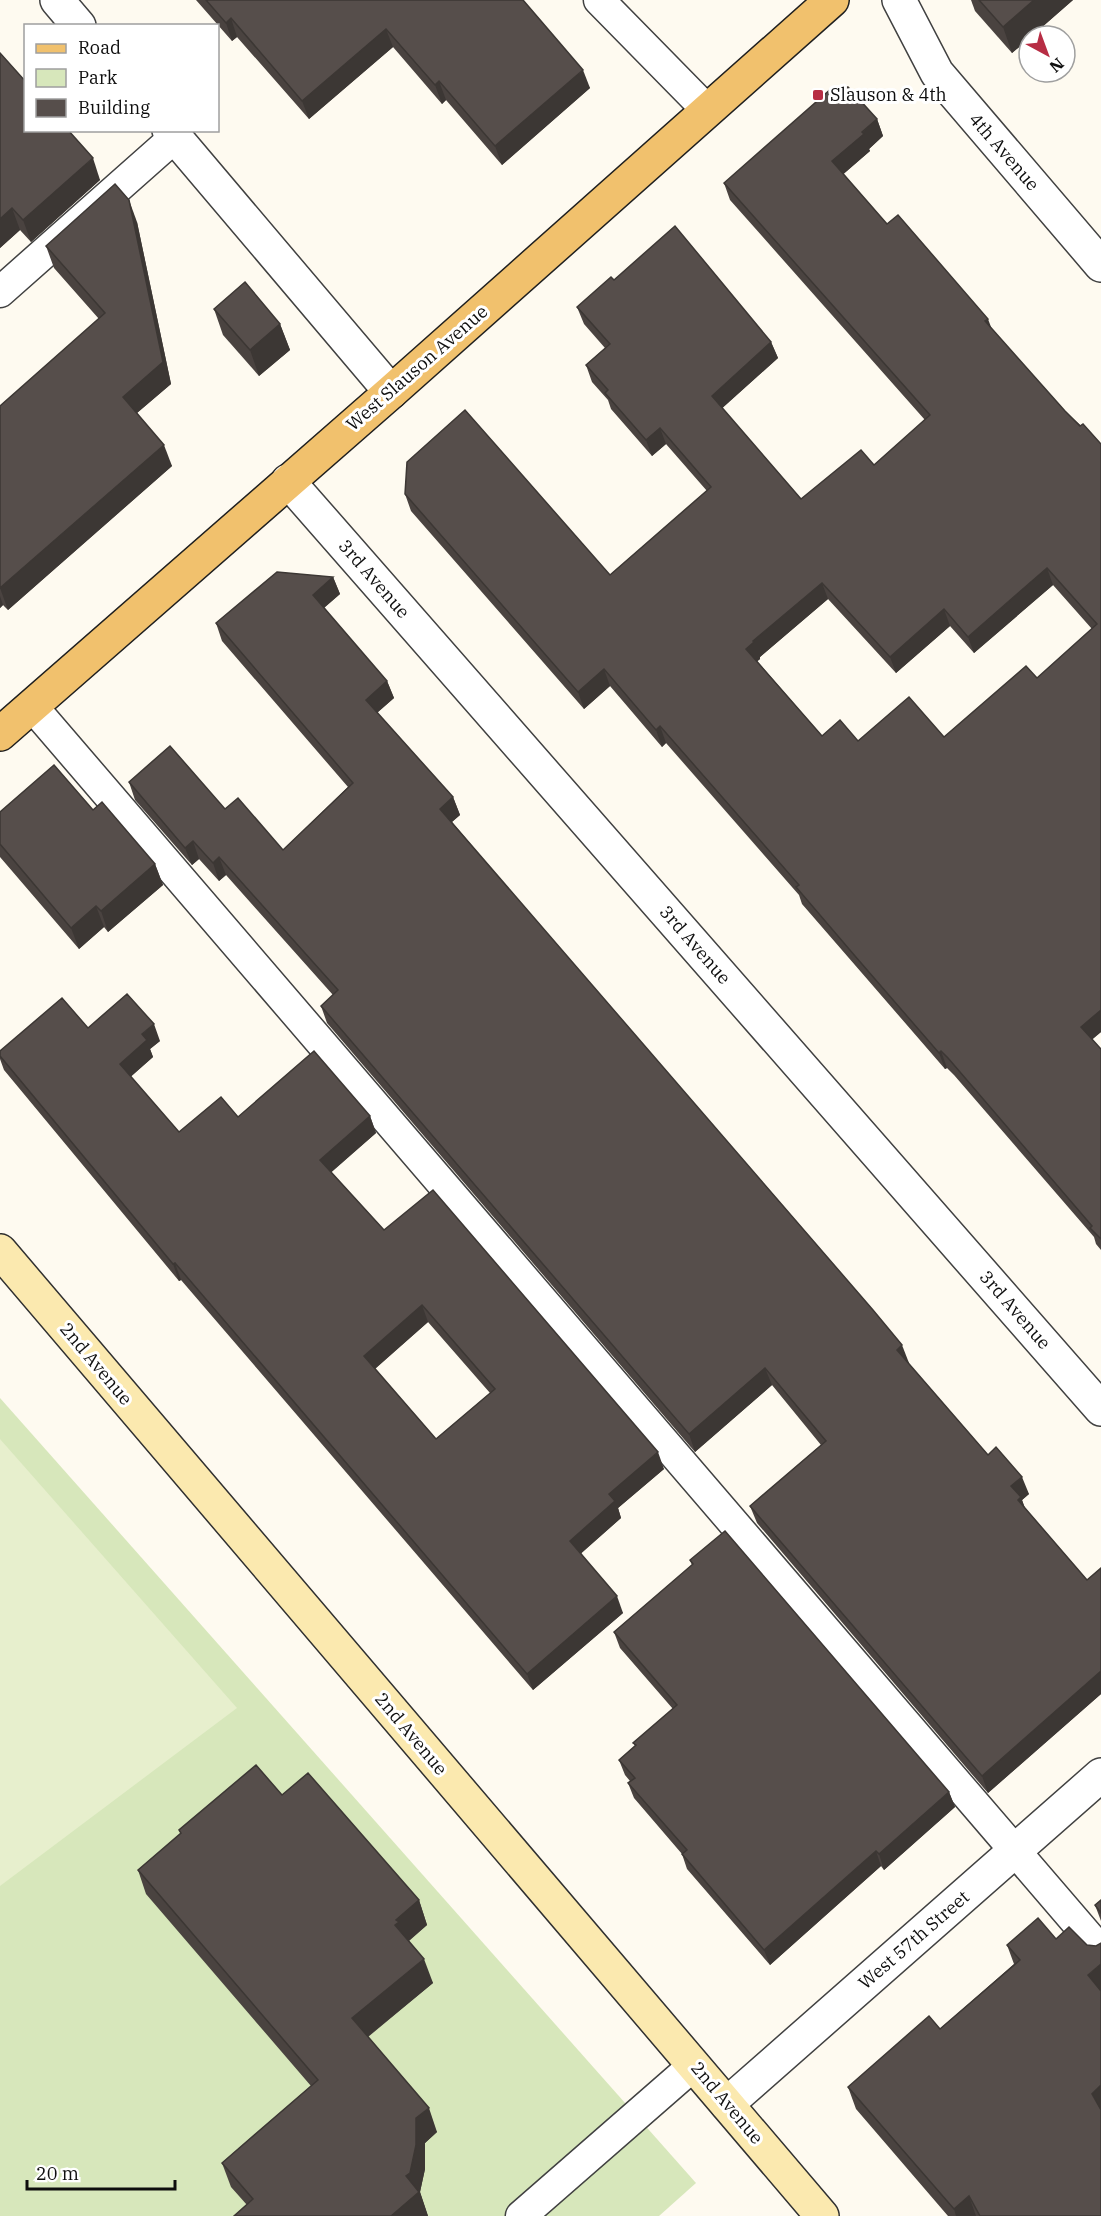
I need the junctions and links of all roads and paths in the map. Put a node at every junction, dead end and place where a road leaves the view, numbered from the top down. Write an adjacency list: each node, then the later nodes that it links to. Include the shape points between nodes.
1 (57, 0): 5 (street)
2 (599, 0): 6 (lane)
3 (832, 0): 6 (main road, West Slauson Avenue)
4 (899, 0): 8 (street, 4th Avenue, via 937,73)
5 (77, 24)
6 (707, 110): 10 (main road, West Slauson Avenue)
7 (172, 134): 9 (lane); 10 (street)
8 (1101, 266)
9 (0, 292)
10 (391, 392): 11 (main road, West Slauson Avenue)
11 (288, 481): 12 (main road, West Slauson Avenue); 15 (street, 3rd Avenue)
12 (32, 706): 13 (main road, West Slauson Avenue); 17 (lane)
13 (0, 734)
14 (0, 1251): 19 (street, 2nd Avenue)
15 (1101, 1409)
16 (1101, 1775): 17 (street, West 57th Street)
17 (1015, 1851): 18 (lane); 20 (street, West 57th Street)
18 (1101, 1952)
19 (694, 2065): 20 (street, 2nd Avenue); 22 (lane)
20 (727, 2104): 21 (street, 2nd Avenue)
21 (813, 2213)
22 (521, 2216)

